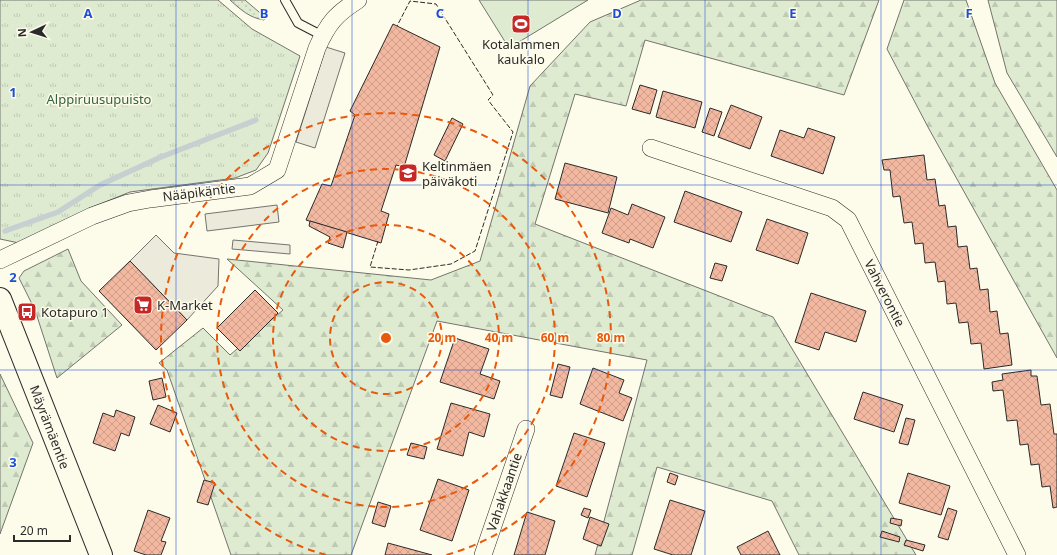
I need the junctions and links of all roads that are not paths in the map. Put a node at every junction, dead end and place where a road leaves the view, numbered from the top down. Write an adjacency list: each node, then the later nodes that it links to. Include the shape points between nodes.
1 (284, 0): 3 (lane, via 298,22)
2 (358, 0): 3 (street, Nääpikäntie, via 333,18)
3 (320, 42): 5 (street, Nääpikäntie, via 278,170 250,186 128,203 92,216)
4 (651, 148): 10 (street, Vahverontie, via 832,208 848,220)
5 (0, 260)
6 (0, 299): 8 (street, Mäyrämäentie)
7 (526, 429): 9 (street, Vahakkaantie)
8 (101, 555)
9 (483, 555)
10 (1017, 555)

